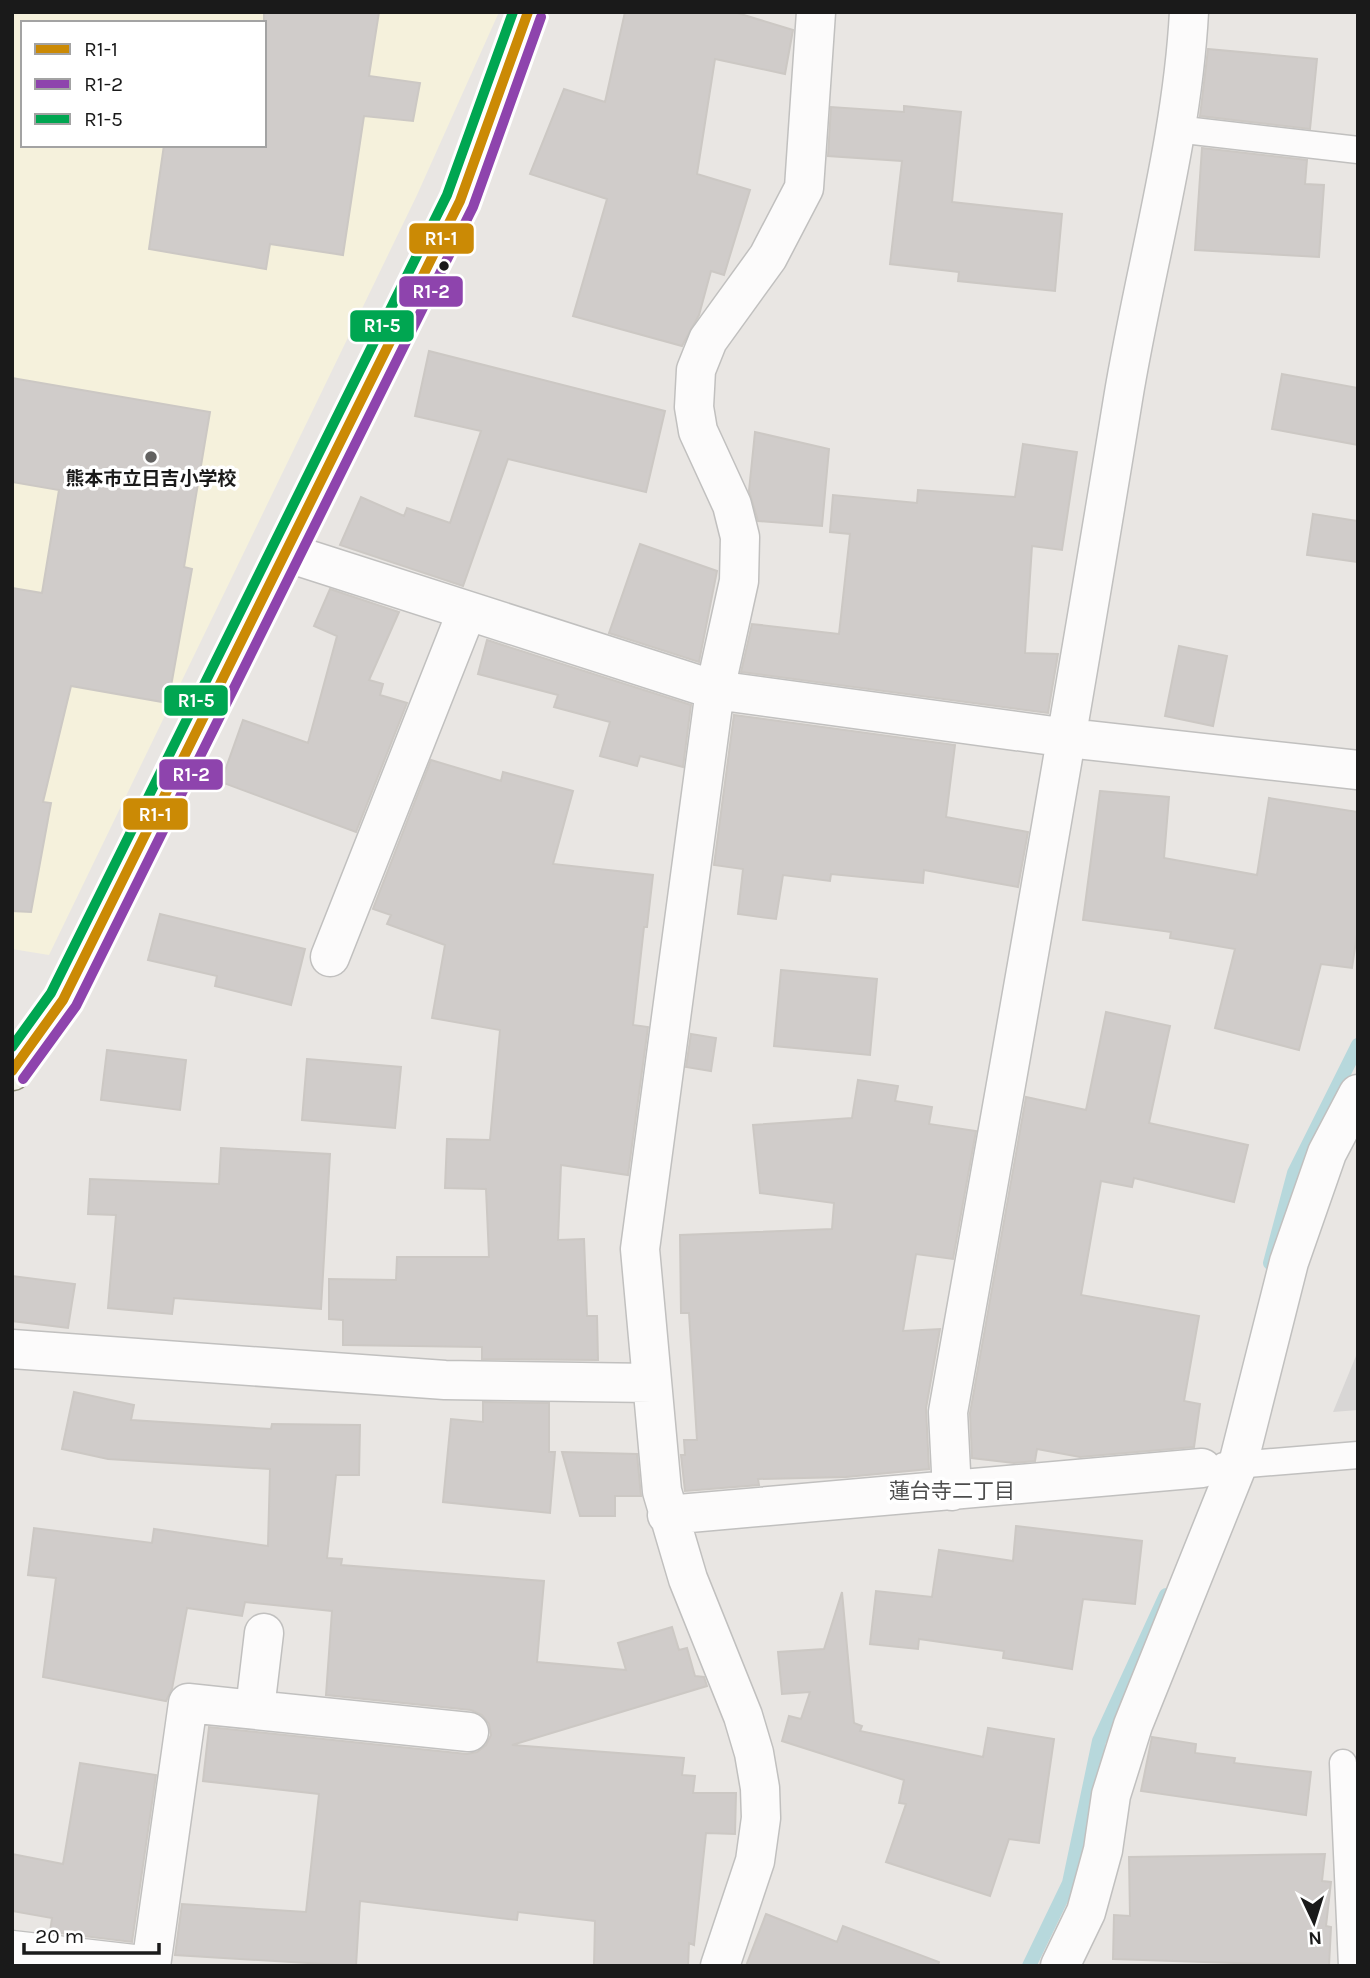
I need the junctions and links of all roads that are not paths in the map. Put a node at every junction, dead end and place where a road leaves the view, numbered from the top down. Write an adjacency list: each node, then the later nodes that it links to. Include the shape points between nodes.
1 (528, 12): 6 (street, via 460,201)
2 (816, 12): 8 (street, via 804,188 768,257 708,340 696,370 698,431 732,505 740,537 739,581)
3 (1189, 12): 4 (street)
4 (1176, 129): 5 (lane); 9 (street, via 1128,364)
5 (1358, 150)
6 (288, 553): 7 (street); 12 (street, via 63,1000)
7 (467, 611): 8 (street); 11 (street)
8 (715, 691): 9 (street); 15 (street, via 642,1227 641,1270)
9 (1068, 738): 10 (street); 18 (street, via 948,1412)
10 (1358, 770)
11 (330, 957)
12 (12, 1071)
13 (1358, 1094): 17 (street, via 1327,1153)
14 (12, 1349): 15 (street, via 445,1380)
15 (652, 1382): 19 (street)
16 (1358, 1455): 17 (lane)
17 (1225, 1466): 18 (street); 27 (street, via 1111,1796 1086,1912)
18 (952, 1491): 19 (street)
19 (667, 1516): 26 (street, via 743,1716 760,1788 755,1861)
20 (264, 1633): 21 (street)
21 (255, 1709): 22 (street); 25 (street, via 188,1703)
22 (469, 1732)
23 (1343, 1763): 28 (lane)
24 (12, 1950): 25 (street)
25 (151, 1966)
26 (720, 1966)
27 (1060, 1966)
28 (1352, 1966)

